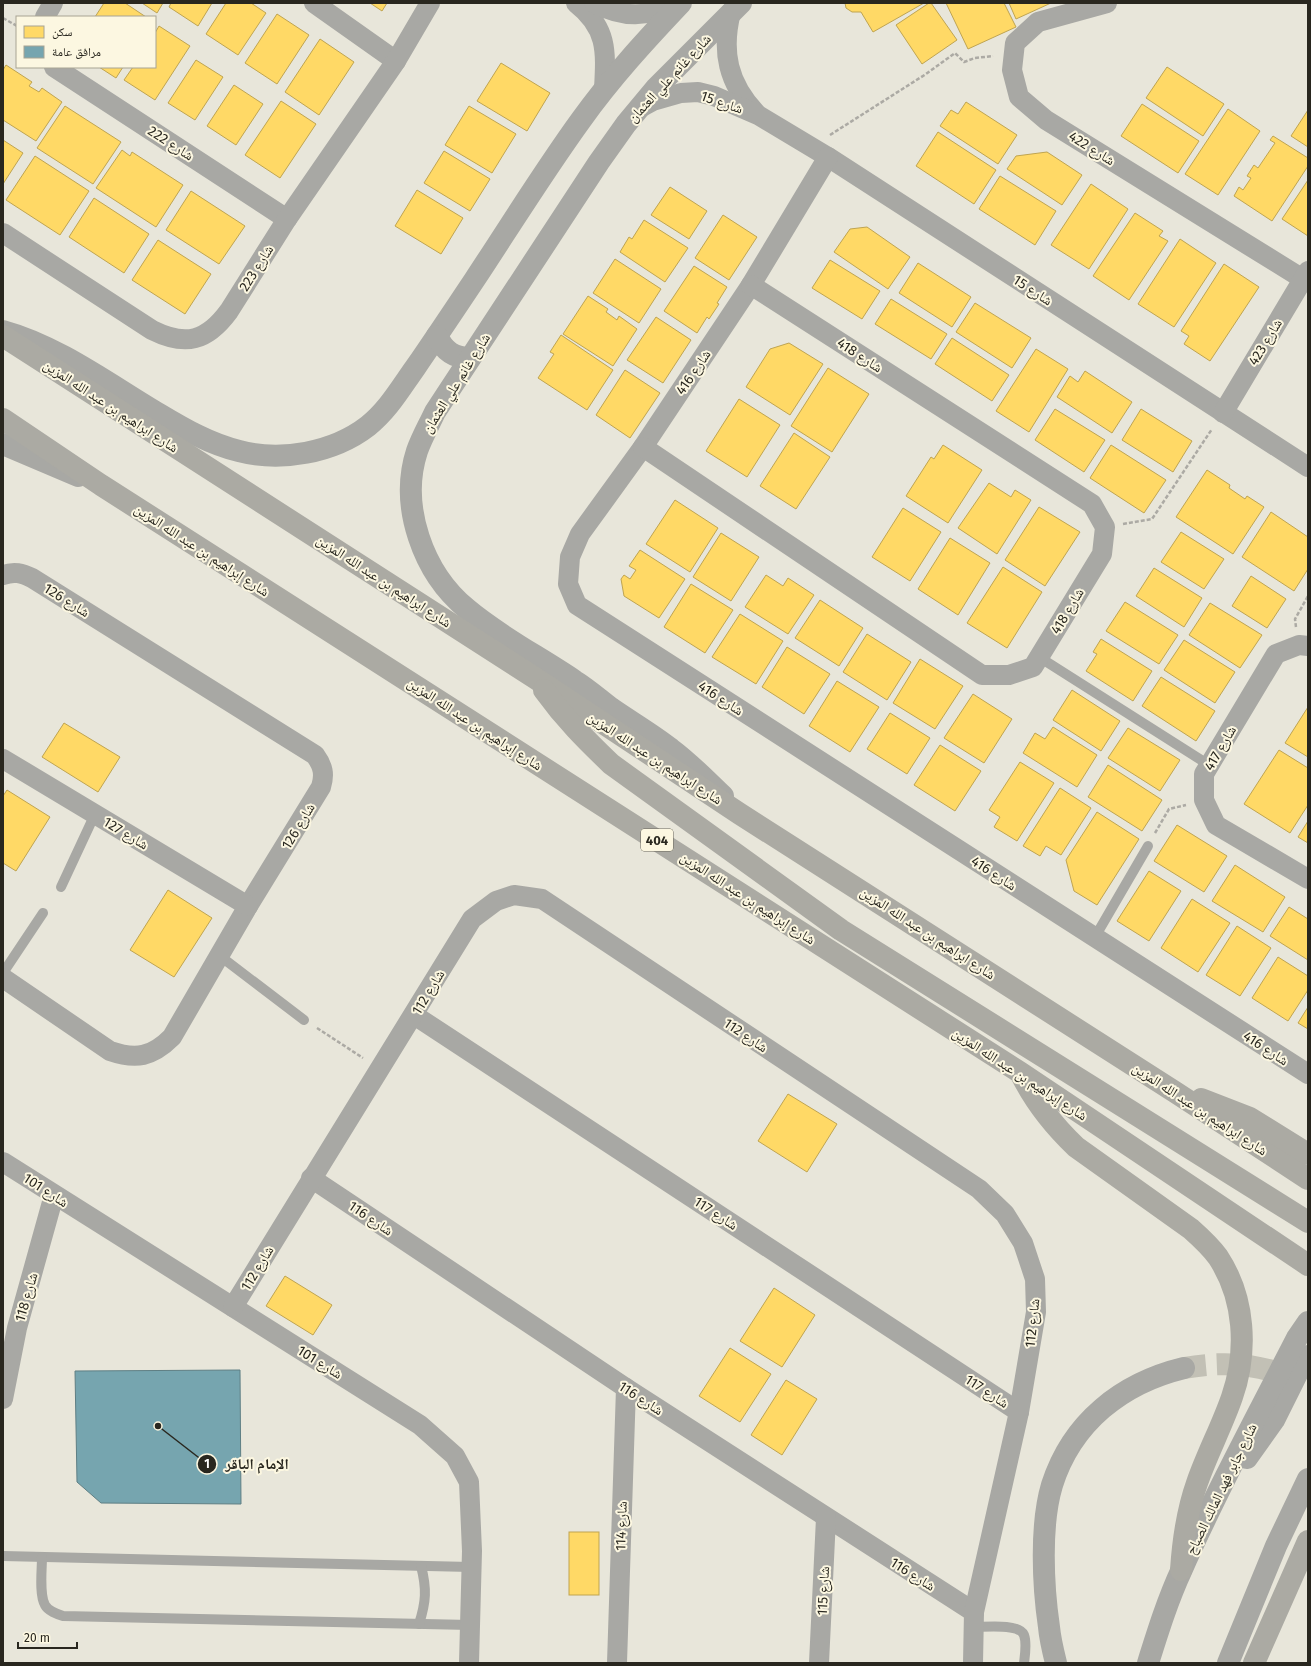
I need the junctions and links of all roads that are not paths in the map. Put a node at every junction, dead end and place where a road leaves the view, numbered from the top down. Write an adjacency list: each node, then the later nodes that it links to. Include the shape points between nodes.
1 (53, 3): 10 (street)
2 (314, 3): 11 (street)
3 (430, 3): 11 (street, شارع 223)
4 (576, 3): 13 (street, via 593,19 604,40)
5 (594, 3): 6 (street, via 616,13 629,14 654,12)
6 (676, 3)
7 (681, 3): 13 (street)
8 (1107, 3): 19 (street, شارع 422, via 1038,22 1015,43 1012,70 1019,97 1046,120)
9 (736, 7): 14 (street, شارع غانم علي العثمان, via 656,88); 15 (street, شارع 15, via 726,38 729,66 739,92)
10 (46, 16)
11 (396, 61): 17 (street, شارع 223)
12 (56, 68): 17 (street, شارع 222)
13 (604, 89): 23 (street)
14 (640, 108): 15 (street, شارع 15, via 666,96 698,92); 24 (street, شارع غانم علي العثمان, via 600,162)
15 (758, 115): 16 (street, شارع 15)
16 (821, 153): 20 (street, شارع 416); 25 (street, شارع 15)
17 (287, 219): 18 (street, شارع 223, via 219,325 206,334 186,339 165,336 152,330)
18 (3, 233)
19 (1305, 275): 25 (street, شارع 423)
20 (751, 285): 28 (street, شارع 416); 33 (street, شارع 418, via 1092,504 1105,527 1102,554)
21 (3, 331): 23 (street, via 22,336 62,355 199,436 240,452 272,456 337,444 366,427 389,406)
22 (3, 336): 34 (main road, شارع ابراهيم بن عبد الله المزين)
23 (437, 336): 24 (street, via 448,352 462,358)
24 (470, 358): 38 (street, شارع غانم علي العثمان, via 435,412 416,458 412,490 413,509 420,540 430,564 452,595 466,609 670,748)
25 (1223, 413): 29 (street, شارع 15)
26 (3, 419): 30 (main road, شارع إبراهيم بن عبد الله المزين / 404)
27 (3, 444): 30 (street)
28 (643, 447): 33 (street, شارع 418, via 982,675 1009,675 1033,667); 44 (street, شارع 416, via 580,534 570,557 568,584 577,605)
29 (1308, 467)
30 (101, 486): 50 (main road, شارع إبراهيم بن عبد الله المزين / 404)
31 (3, 575): 42 (street, شارع 126, via 14,572 32,578 315,755 323,770 324,779 321,787)
32 (1304, 646): 36 (street, شارع 417, via 1276,654)
33 (1039, 657): 36 (lane)
34 (535, 678): 38 (main road, شارع ابراهيم بن عبد الله المزين); 58 (main road, via 565,718 611,764 841,930)
35 (3, 759): 37 (street, شارع 127)
36 (1209, 765): 40 (street, شارع 417, via 1204,774 1204,800 1216,825)
37 (95, 814): 41 (lane); 42 (street, شارع 127)
38 (740, 814): 52 (main road, شارع ابراهيم بن عبد الله المزين)
39 (1148, 846): 44 (lane)
40 (1308, 879)
41 (61, 887)
42 (248, 906): 45 (street, شارع 126)
43 (43, 913): 46 (lane)
44 (1095, 937): 51 (street, شارع 416)
45 (220, 956): 47 (street, شارع 126, via 172,1037 150,1054 137,1057 110,1052); 49 (lane)
46 (3, 973)
47 (3, 978)
48 (414, 1015): 55 (street, شارع 112); 66 (street, شارع 117); 66 (street, شارع 112, via 472,919 496,901 514,895 542,899 979,1189 1006,1214 1023,1243 1035,1279 1036,1312)
49 (304, 1020)
50 (1021, 1073): 59 (main road, شارع إبراهيم بن عبد الله المزين / 404); 75 (main road, via 1036,1102 1060,1132 1088,1156 1200,1237 1217,1256 1234,1287 1241,1319 1240,1366 1232,1397 1197,1482 1183,1543)
51 (1308, 1074)
52 (1175, 1092): 53 (main road, via 1250,1118); 56 (main road, شارع ابراهيم بن عبد الله المزين)
53 (1308, 1154)
54 (3, 1162): 57 (street, شارع 101)
55 (311, 1178): 60 (street, شارع 112); 64 (street, شارع 116)
56 (1308, 1179)
57 (54, 1195): 60 (street, شارع 101); 65 (street, شارع 118, via 17,1328)
58 (1308, 1222)
59 (1308, 1265)
60 (233, 1307): 74 (street, شارع 101, via 420,1426 455,1456 469,1482)
61 (1308, 1322): 67 (street, شارع جابر فهد المالك الصباح, via 1297,1338)
62 (1308, 1356): 67 (street, via 1266,1433 1247,1457)
63 (1184, 1368): 84 (street, via 1162,1373 1141,1382 1103,1407 1077,1436 1058,1468 1048,1511 1044,1562 1049,1629)
64 (626, 1388): 69 (street, شارع 116); 80 (street, شارع 114)
65 (3, 1399)
66 (1019, 1412): 76 (street, شارع 112)
67 (1228, 1474): 75 (street, شارع جابر فهد المالك الصباح)
68 (1308, 1479): 86 (street, via 1276,1546)
69 (826, 1518): 76 (street, شارع 116); 81 (street, شارع 115)
70 (1308, 1542): 87 (main road)
71 (3, 1556): 72 (lane)
72 (42, 1557): 73 (lane); 77 (lane, via 42,1596 45,1605 53,1612 64,1616)
73 (421, 1566): 74 (lane); 77 (lane, via 426,1584 425,1605)
74 (472, 1567): 78 (street, شارع 101)
75 (1181, 1570): 85 (street, شارع جابر فهد المالك الصباح)
76 (974, 1620): 82 (street, شارع 112); 83 (lane, via 1020,1630 1025,1636)
77 (419, 1624): 78 (lane)
78 (470, 1625): 79 (street, شارع 101)
79 (469, 1663)
80 (617, 1663)
81 (819, 1663)
82 (973, 1663)
83 (1024, 1663)
84 (1056, 1663)
85 (1148, 1663)
86 (1228, 1663)
87 (1254, 1663)

